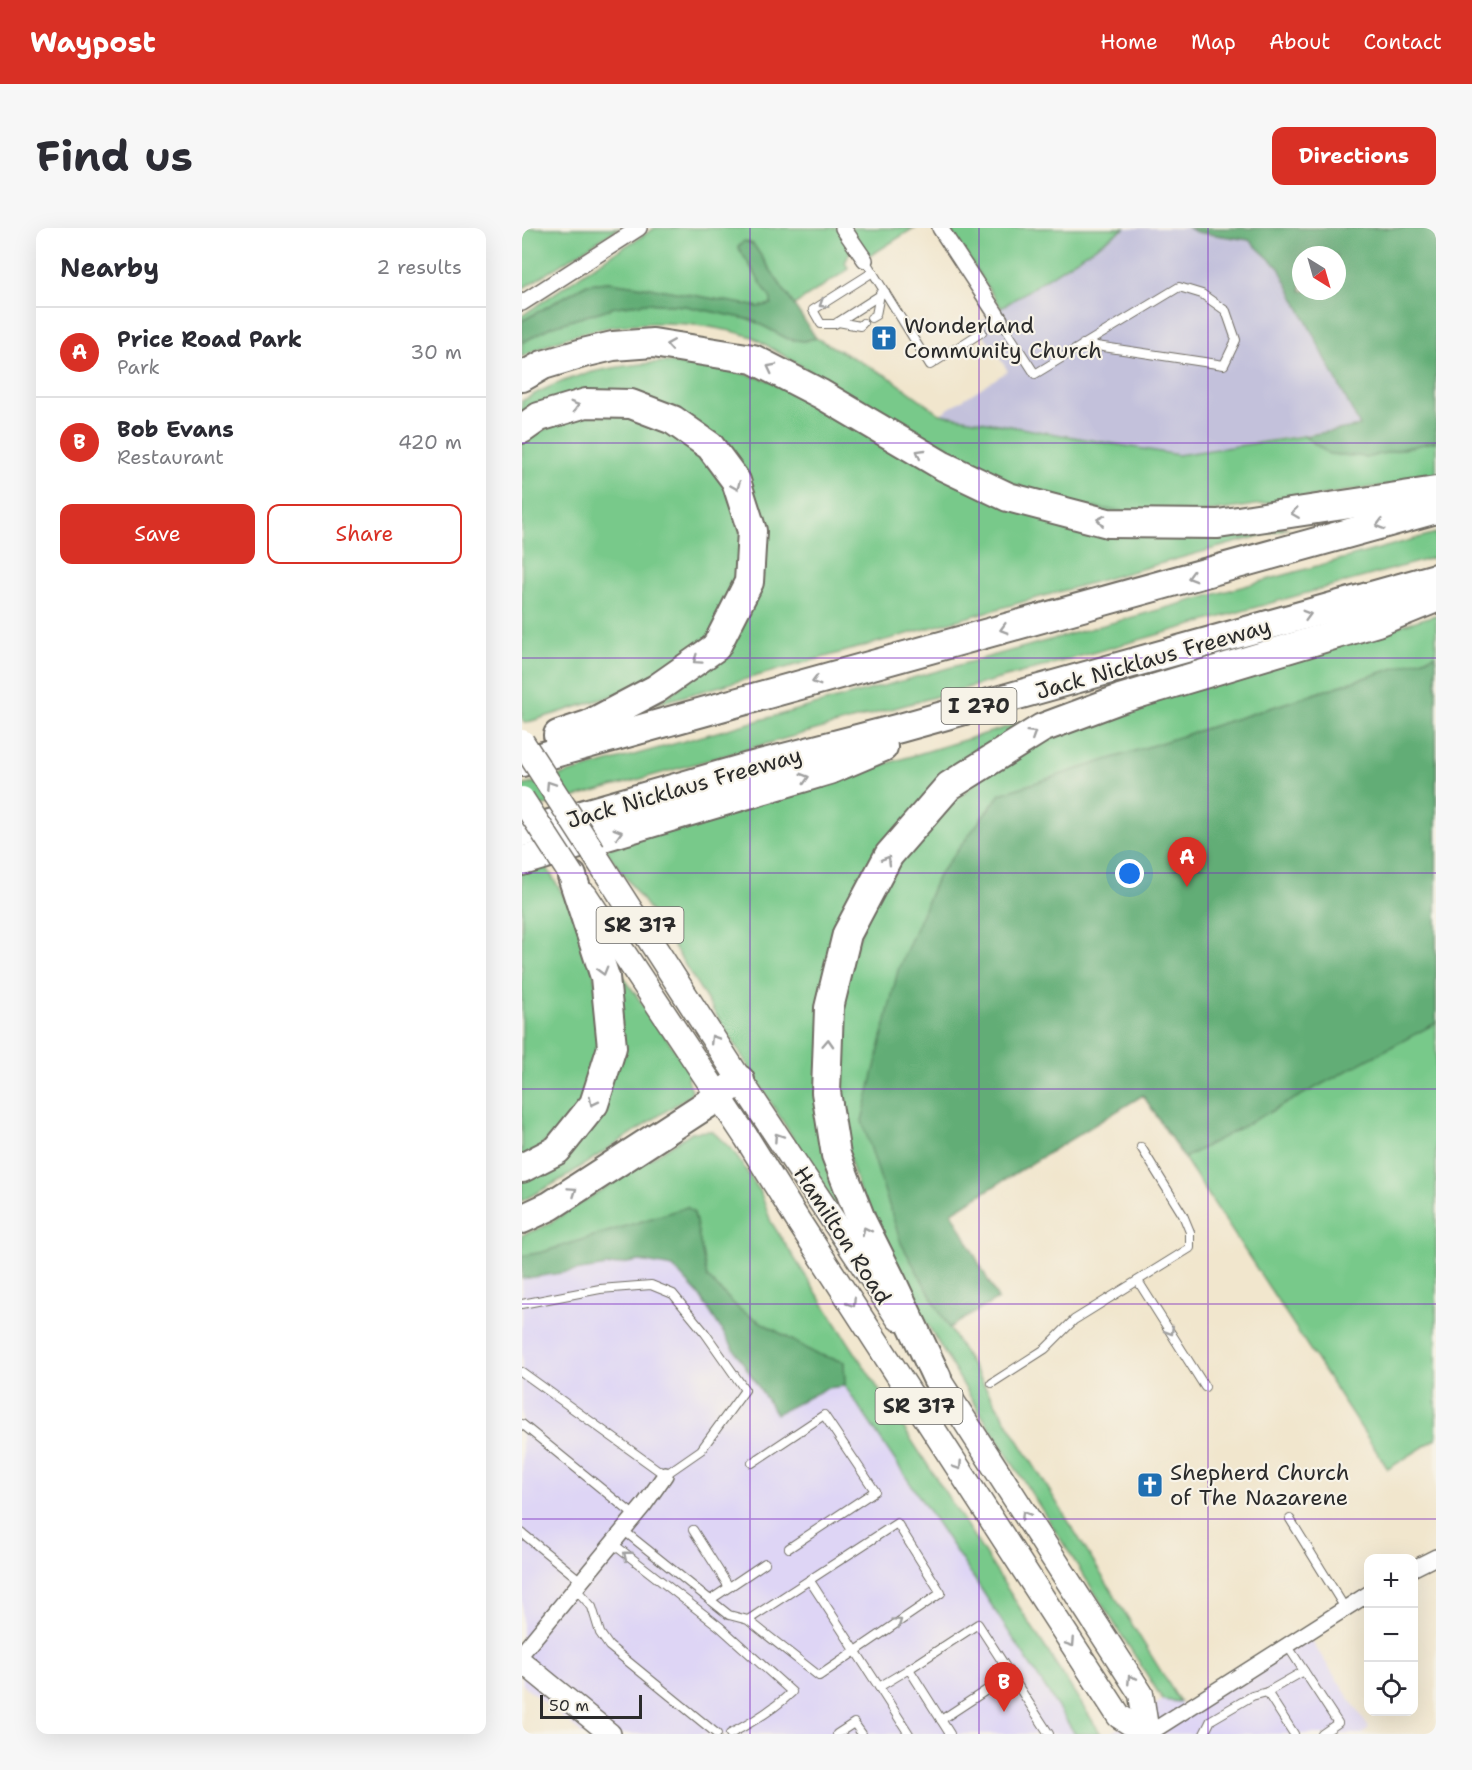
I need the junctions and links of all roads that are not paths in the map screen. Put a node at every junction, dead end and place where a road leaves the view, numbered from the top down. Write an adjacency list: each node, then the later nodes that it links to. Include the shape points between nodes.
1 (639, 228): 6 (street)
2 (843, 228): 4 (street)
3 (940, 228): 8 (street)
4 (869, 266): 5 (lane); 9 (lane, one-way to 9, via 813,310 821,324)
5 (883, 293): 7 (lane, via 876,315); 9 (lane); 11 (lane, via 930,365)
6 (522, 303)
7 (871, 318)
8 (1000, 320): 12 (lane, via 1035,374)
9 (838, 322): 10 (lane, via 860,326)
10 (863, 323)
11 (982, 332)
12 (1083, 344): 12 (lane, via 1179,287 1202,294 1226,311 1236,340 1224,365)
13 (522, 377): 15 (highway, one-way to 13, via 1218,524 1108,523 1008,497 943,466 753,359 653,343 612,346 543,365)
14 (522, 429): 21 (highway, one-way to 21, via 539,417 586,403 631,404 674,420 710,446 736,481 752,531 749,582 716,647 656,689 588,725)
15 (1436, 491)
16 (1436, 509): 22 (highway, one-way to 22)
17 (1436, 578): 19 (highway, Jack Nicklaus Freeway / I 270, one-way to 17)
18 (1436, 597): 34 (highway, one-way to 18, via 862,1222 836,1155 826,1092 829,1008 847,934 889,855 949,786 1042,728 1120,699 1377,622)
19 (974, 708): 24 (highway, Jack Nicklaus Freeway / I 270); 25 (highway, one-way to 19, via 829,770)
20 (522, 742): 27 (main road, Hamilton Road / SR 317, one-way to 20, bridge, via 593,852)
21 (522, 747)
22 (522, 762)
23 (522, 800): 26 (main road, Hamilton Road / SR 317, bridge)
24 (522, 832)
25 (522, 861)
26 (572, 876): 27 (main road, Hamilton Road / SR 317); 29 (highway, one-way to 29, via 605,977 612,1047 594,1104 557,1150)
27 (729, 1089): 30 (highway, one-way to 27, via 550,1206); 34 (main road, Hamilton Road / SR 317, one-way to 27, via 822,1202); 75 (main road, Hamilton Road / SR 317, one-way to 75, via 746,1137 1119,1716)
28 (1141, 1148): 31 (lane, via 1183,1215 1190,1232 1190,1248)
29 (522, 1168)
30 (522, 1218)
31 (1138, 1281): 35 (lane, via 1074,1320 1045,1349); 36 (lane, one-way to 36)
32 (522, 1305): 39 (lane, via 600,1289 651,1285 673,1294 745,1390 701,1450)
33 (522, 1372): 39 (lane)
34 (937, 1378): 75 (main road, Hamilton Road / SR 317, one-way to 34, via 1141,1694)
35 (992, 1383)
36 (1205, 1387)
37 (522, 1424): 40 (lane)
38 (752, 1463): 46 (lane, via 824,1415 875,1491)
39 (665, 1475): 40 (street)
40 (635, 1516): 42 (street)
41 (1290, 1519): 55 (lane)
42 (623, 1530): 45 (street); 54 (lane)
43 (693, 1530): 52 (lane)
44 (522, 1533): 51 (lane)
45 (612, 1543): 51 (street); 69 (lane, one-way to 45, via 758,1720 792,1692 720,1627)
46 (789, 1548)
47 (1436, 1557): 49 (street)
48 (765, 1563): 52 (lane)
49 (1418, 1566)
50 (810, 1581): 56 (lane); 58 (lane); 58 (lane, one-way to 50, via 940,1593 897,1524)
51 (578, 1584): 59 (street); 68 (lane, via 609,1646)
52 (729, 1587): 54 (lane)
53 (1364, 1596): 55 (street)
54 (710, 1599): 56 (lane, via 729,1615)
55 (1345, 1608): 57 (street)
56 (748, 1620): 58 (lane, via 819,1676)
57 (1287, 1645): 62 (lane); 75 (street)
58 (855, 1652): 64 (lane)
59 (522, 1653)
60 (522, 1662): 67 (main road)
61 (909, 1669): 63 (lane, via 978,1624); 64 (lane); 66 (lane)
62 (1304, 1671): 65 (lane); 78 (lane, via 1338,1723)
63 (1011, 1674): 66 (lane); 74 (lane)
64 (879, 1687): 72 (lane)
65 (1267, 1692): 76 (lane, via 1252,1696 1211,1720); 77 (lane)
66 (941, 1720): 73 (lane)
67 (610, 1734)
68 (717, 1734)
69 (730, 1734)
70 (837, 1734): 71 (lane, via 854,1723)
71 (862, 1734)
72 (909, 1734)
73 (950, 1734)
74 (1049, 1734)
75 (1147, 1734)
76 (1204, 1734)
77 (1294, 1734)
78 (1322, 1734)

